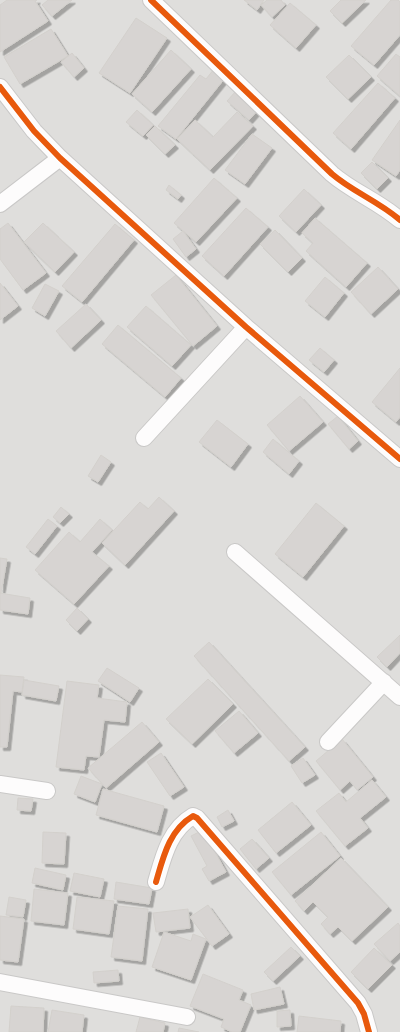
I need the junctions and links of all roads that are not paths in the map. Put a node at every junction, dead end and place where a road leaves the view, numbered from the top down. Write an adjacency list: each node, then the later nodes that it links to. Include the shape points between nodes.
1 (151, 0): 5 (street, via 332,174)
2 (0, 87): 3 (street, via 34,131)
3 (60, 158): 4 (street); 6 (street)
4 (0, 204)
5 (400, 220)
6 (246, 327): 7 (street); 8 (street)
7 (144, 438)
8 (400, 459)
9 (235, 552): 10 (street)
10 (384, 682): 11 (street); 12 (street)
11 (400, 697)
12 (328, 742)
13 (0, 784): 14 (street)
14 (47, 792)
15 (156, 882): 18 (street, via 165,850 178,828 193,816 197,818 358,1003)
16 (0, 982): 17 (street)
17 (187, 1017)
18 (370, 1032)

